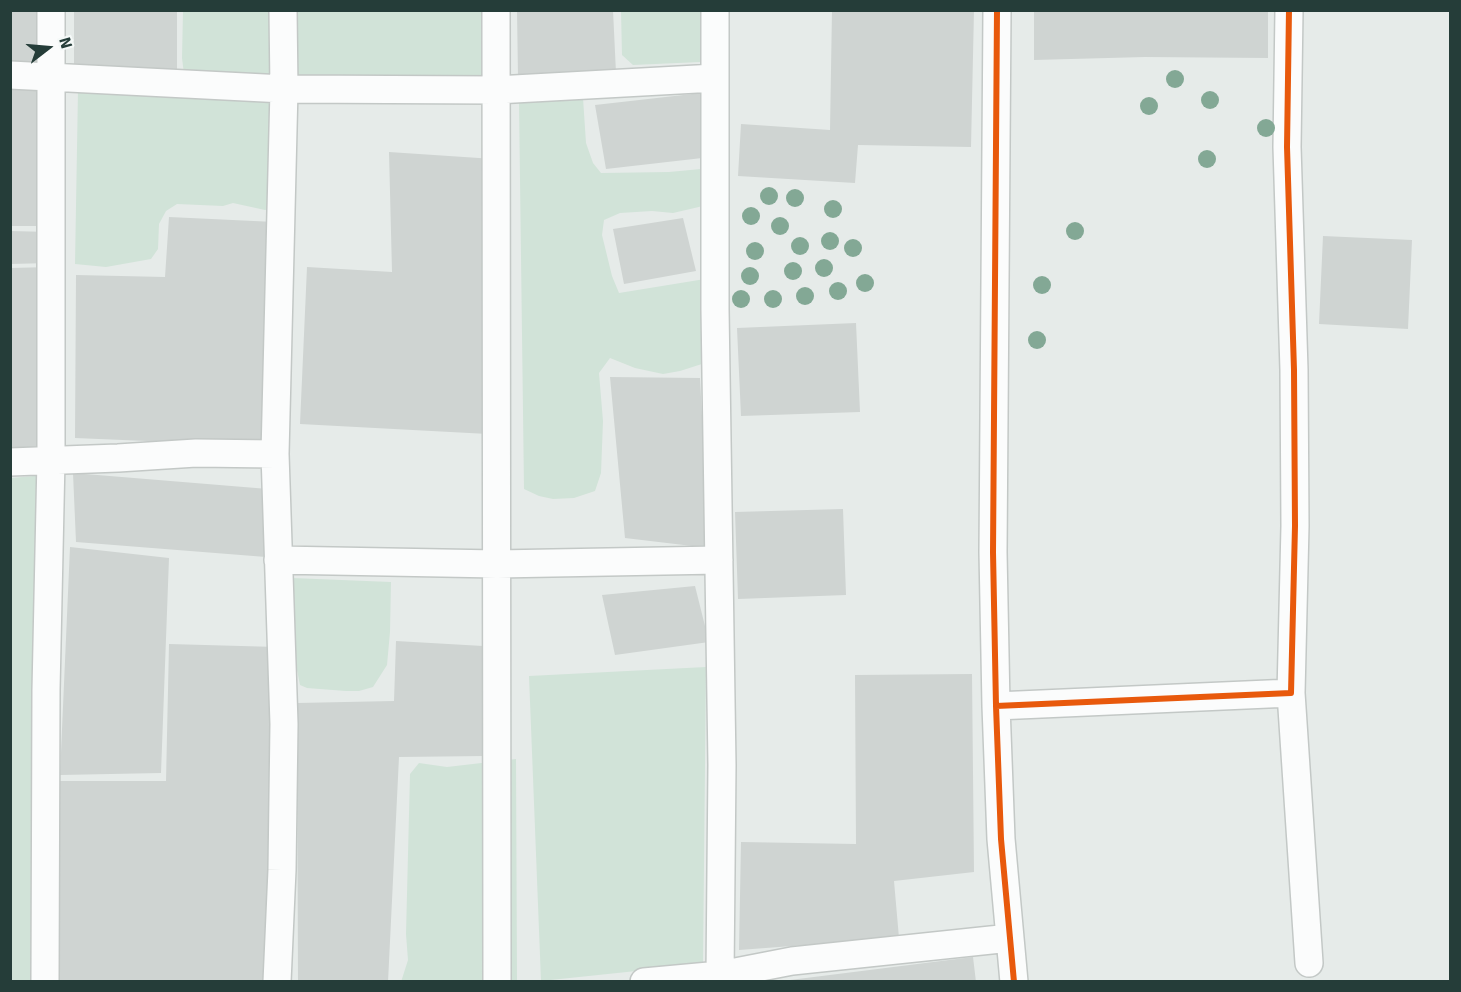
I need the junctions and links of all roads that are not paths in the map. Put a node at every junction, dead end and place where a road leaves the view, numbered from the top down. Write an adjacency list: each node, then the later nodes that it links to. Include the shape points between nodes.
1 (51, 10): 8 (street)
2 (283, 10): 10 (street)
3 (496, 10): 11 (street)
4 (715, 10): 9 (street)
5 (997, 10): 19 (street, via 993,552)
6 (1289, 10): 18 (street, via 1287,147 1295,525)
7 (10, 75): 8 (street)
8 (51, 76): 10 (street); 13 (street)
9 (715, 78): 11 (street); 16 (street)
10 (284, 89): 11 (street); 12 (street)
11 (496, 90): 17 (street)
12 (275, 454): 13 (street); 15 (street)
13 (51, 459): 14 (street); 23 (street)
14 (10, 462)
15 (278, 560): 17 (street); 24 (street, via 284,724)
16 (719, 560): 17 (street); 22 (street)
17 (497, 564): 25 (street)
18 (1291, 693): 19 (street); 21 (street)
19 (996, 706): 20 (street, via 1001,839)
20 (1010, 938): 22 (street, via 792,961); 27 (street)
21 (1309, 963)
22 (720, 975): 26 (street)
23 (45, 981)
24 (277, 981)
25 (497, 981)
26 (644, 981)
27 (1014, 981)

